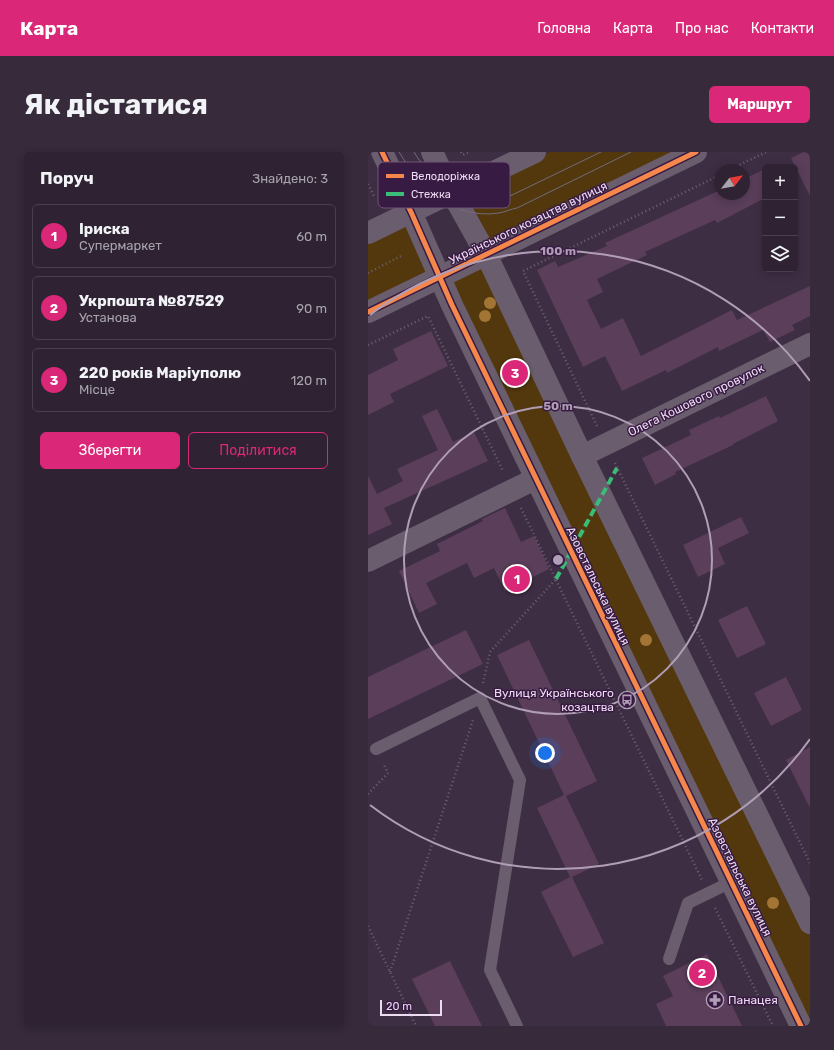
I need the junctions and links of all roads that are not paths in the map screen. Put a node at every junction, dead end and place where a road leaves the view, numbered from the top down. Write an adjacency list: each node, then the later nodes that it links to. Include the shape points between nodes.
1 (382, 152): 5 (street, Азовстальська вулиця)
2 (432, 152): 6 (street)
3 (535, 152): 7 (street)
4 (696, 152): 13 (street, Українського козацтва вулиця)
5 (387, 162)
6 (437, 162)
7 (510, 164)
8 (409, 208): 11 (street, Азовстальська вулиця)
9 (420, 208): 11 (street)
10 (460, 208): 13 (street)
11 (411, 212): 12 (street); 14 (street, Азовстальська вулиця)
12 (368, 234)
13 (486, 254): 14 (street, Українського козацтва вулиця); 17 (street)
14 (439, 278): 15 (street, Українського козацтва вулиця); 18 (street, Азовстальська вулиця)
15 (368, 312)
16 (810, 344): 17 (street, Олега Кошового провулок)
17 (582, 456): 22 (street)
18 (535, 479): 19 (street); 21 (street, Азовстальська вулиця)
19 (368, 561)
20 (376, 748): 24 (lane, via 480,698 520,780 490,970)
21 (731, 882): 23 (lane, via 688,903); 25 (street, Азовстальська вулиця)
22 (810, 923)
23 (669, 959)
24 (518, 1026)
25 (801, 1026)

